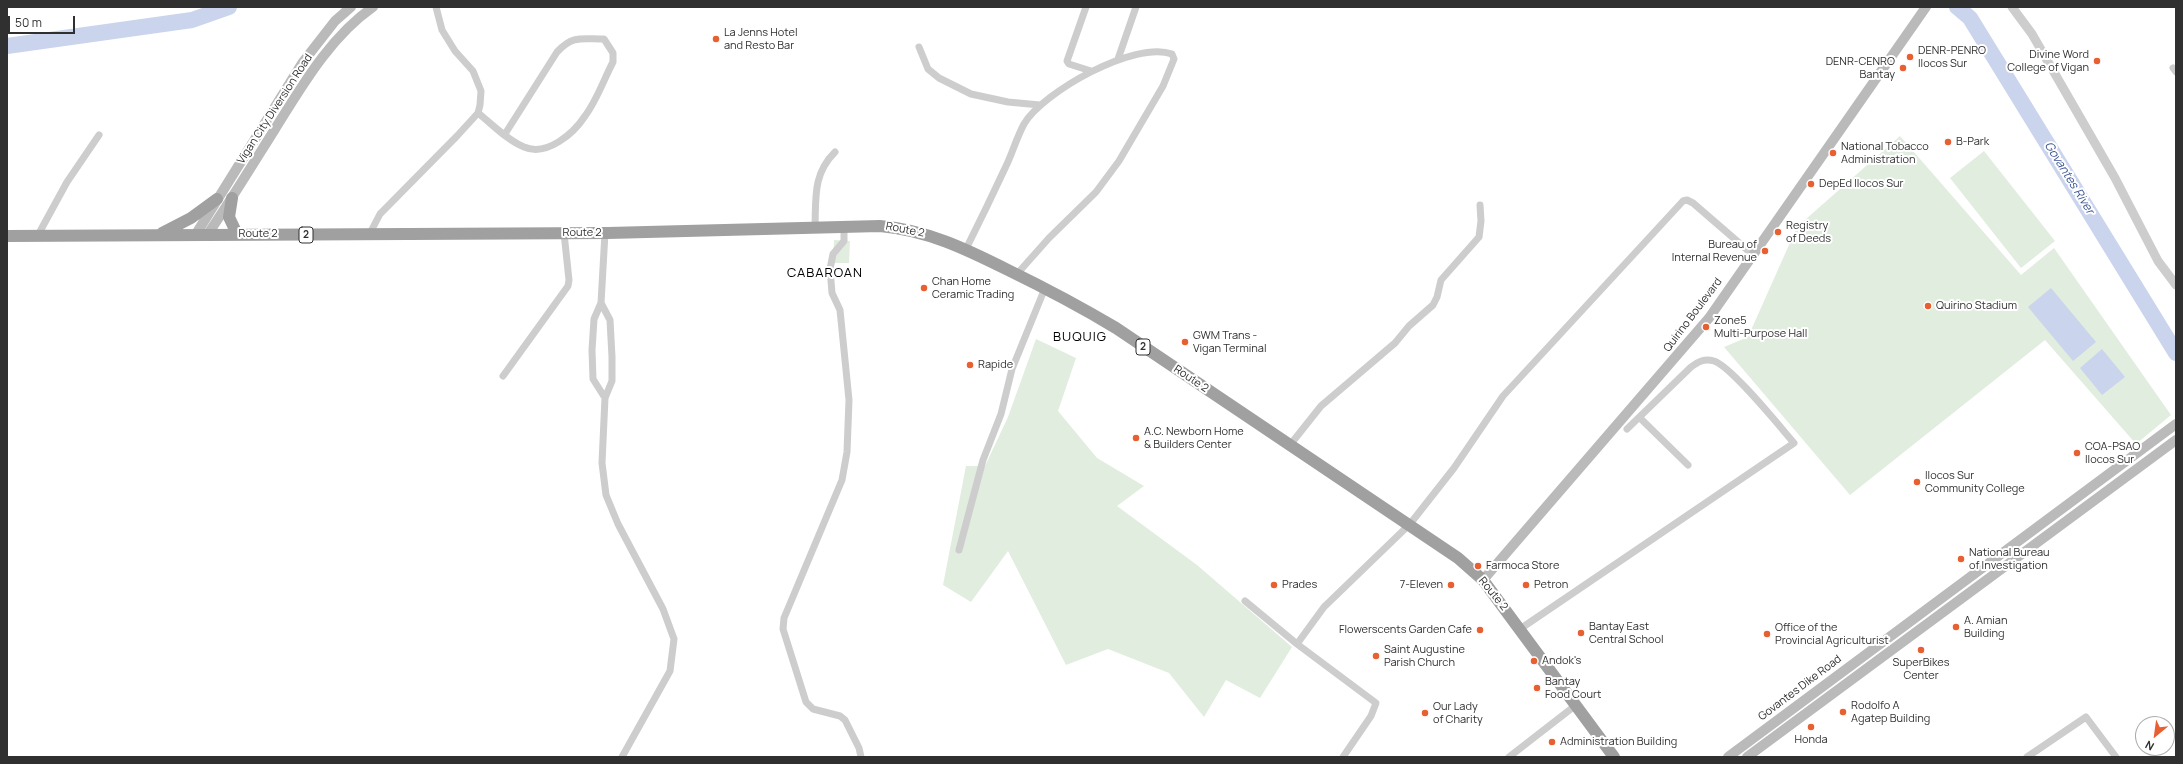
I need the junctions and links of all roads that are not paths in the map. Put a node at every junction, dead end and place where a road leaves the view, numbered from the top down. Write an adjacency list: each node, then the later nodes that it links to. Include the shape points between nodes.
1 (351, 7): 17 (main road, Vigan City Diversion Road, via 336,21 303,62)
2 (372, 7): 16 (main road, Vigan City Diversion Road, via 356,19 323,56)
3 (436, 7): 12 (street, via 442,30 455,51 473,71 481,91)
4 (1086, 7): 10 (street, via 1067,61)
5 (1136, 7): 9 (street)
6 (2012, 7): 33 (street, via 2032,34 2115,178 2158,261)
7 (1925, 8): 31 (main road, Quirino Boulevard)
8 (919, 47): 11 (street, via 928,69 939,78 971,94 1008,102)
9 (1118, 59): 10 (street); 32 (street, via 1163,50 1172,54 1174,59 1163,86 1119,161 1096,192)
10 (1091, 71): 11 (street)
11 (1040, 105): 30 (street, via 1024,124)
12 (478, 113): 13 (street); 28 (street, via 380,214)
13 (505, 134): 13 (street, via 524,147 536,150 550,146 566,136 585,116 613,62 613,53 604,39 574,40 564,45)
14 (99, 135): 27 (street, via 67,182)
15 (834, 152): 19 (street, via 822,167 818,177)
16 (232, 198): 25 (main road, Vigan City Diversion Road); 26 (highway, via 229,217)
17 (217, 199): 23 (highway, via 191,218); 24 (main road, Vigan City Diversion Road)
18 (1480, 205): 42 (street, via 1479,237 1441,280 1438,297 1433,305 1409,326 1395,343 1321,406)
19 (815, 226): 20 (highway, Route 2 / 2); 22 (highway, Route 2 / 2)
20 (844, 226): 30 (highway, Route 2 / 2, via 904,228); 61 (street, via 844,241 833,254 830,269 832,293 840,310 848,393 847,452 842,480 784,618 783,628 806,702 813,709 840,716 845,720)
21 (564, 233): 22 (highway, Route 2 / 2); 28 (highway, Route 2 / 2); 36 (street, via 568,286)
22 (605, 233): 35 (street)
23 (158, 234): 24 (highway, Route 2 / 2); 27 (highway, Route 2 / 2)
24 (196, 234): 25 (highway, Route 2 / 2)
25 (208, 234): 26 (highway, Route 2 / 2)
26 (237, 234): 28 (highway, Route 2 / 2)
27 (38, 235): 29 (highway, Route 2 / 2)
28 (369, 235)
29 (7, 236)
30 (966, 249): 32 (highway, Route 2 / 2)
31 (1752, 254): 46 (street, via 1693,203 1687,200 1683,202 1503,396 1454,468); 50 (main road, Quirino Boulevard, via 1709,318 1680,354)
32 (1017, 274): 34 (highway, Route 2 / 2)
33 (2176, 285)
34 (1045, 288): 42 (highway, Route 2 / 2, via 1116,328); 47 (street, via 1012,369 1001,414 983,460)
35 (601, 303): 37 (street, via 610,320 612,380); 37 (street, via 594,318 592,350 594,379)
36 (503, 376)
37 (605, 398): 60 (street, via 602,463 606,495 618,524 663,609 674,639 670,671)
38 (1640, 418): 40 (street); 43 (street); 52 (street, via 1691,367 1702,360 1713,360 1732,375 1794,443)
39 (2176, 424): 44 (main road, Govantes Dike Road)
40 (1627, 429)
41 (2176, 440): 45 (main road)
42 (1290, 445): 46 (highway, Route 2 / 2)
43 (1688, 465)
44 (2068, 505): 45 (main road); 48 (main road, Govantes Dike Road)
45 (2075, 515): 49 (main road)
46 (1410, 524): 50 (highway, Route 2 / 2, via 1458,558); 55 (street, via 1324,607)
47 (959, 550)
48 (1982, 568): 49 (main road); 53 (main road, Govantes Dike Road)
49 (1990, 578): 54 (main road)
50 (1483, 580): 52 (highway, Route 2 / 2)
51 (1245, 601): 55 (street)
52 (1520, 629): 58 (highway, Route 2 / 2)
53 (1898, 631): 54 (main road); 56 (main road, Govantes Dike Road)
54 (1905, 640): 57 (main road)
55 (1297, 644): 62 (street, via 1376,703 1371,716)
56 (1813, 694): 57 (main road); 59 (main road, Govantes Dike Road)
57 (1820, 703): 66 (main road)
58 (1576, 704): 63 (street); 64 (highway, Route 2 / 2)
59 (1740, 754): 65 (main road, Govantes Dike Road)
60 (622, 757)
61 (861, 757)
62 (1343, 757)
63 (1509, 757)
64 (1614, 757)
65 (1728, 757)
66 (1747, 757)
67 (2027, 757): 68 (street, via 2086,717)
68 (2116, 757)

